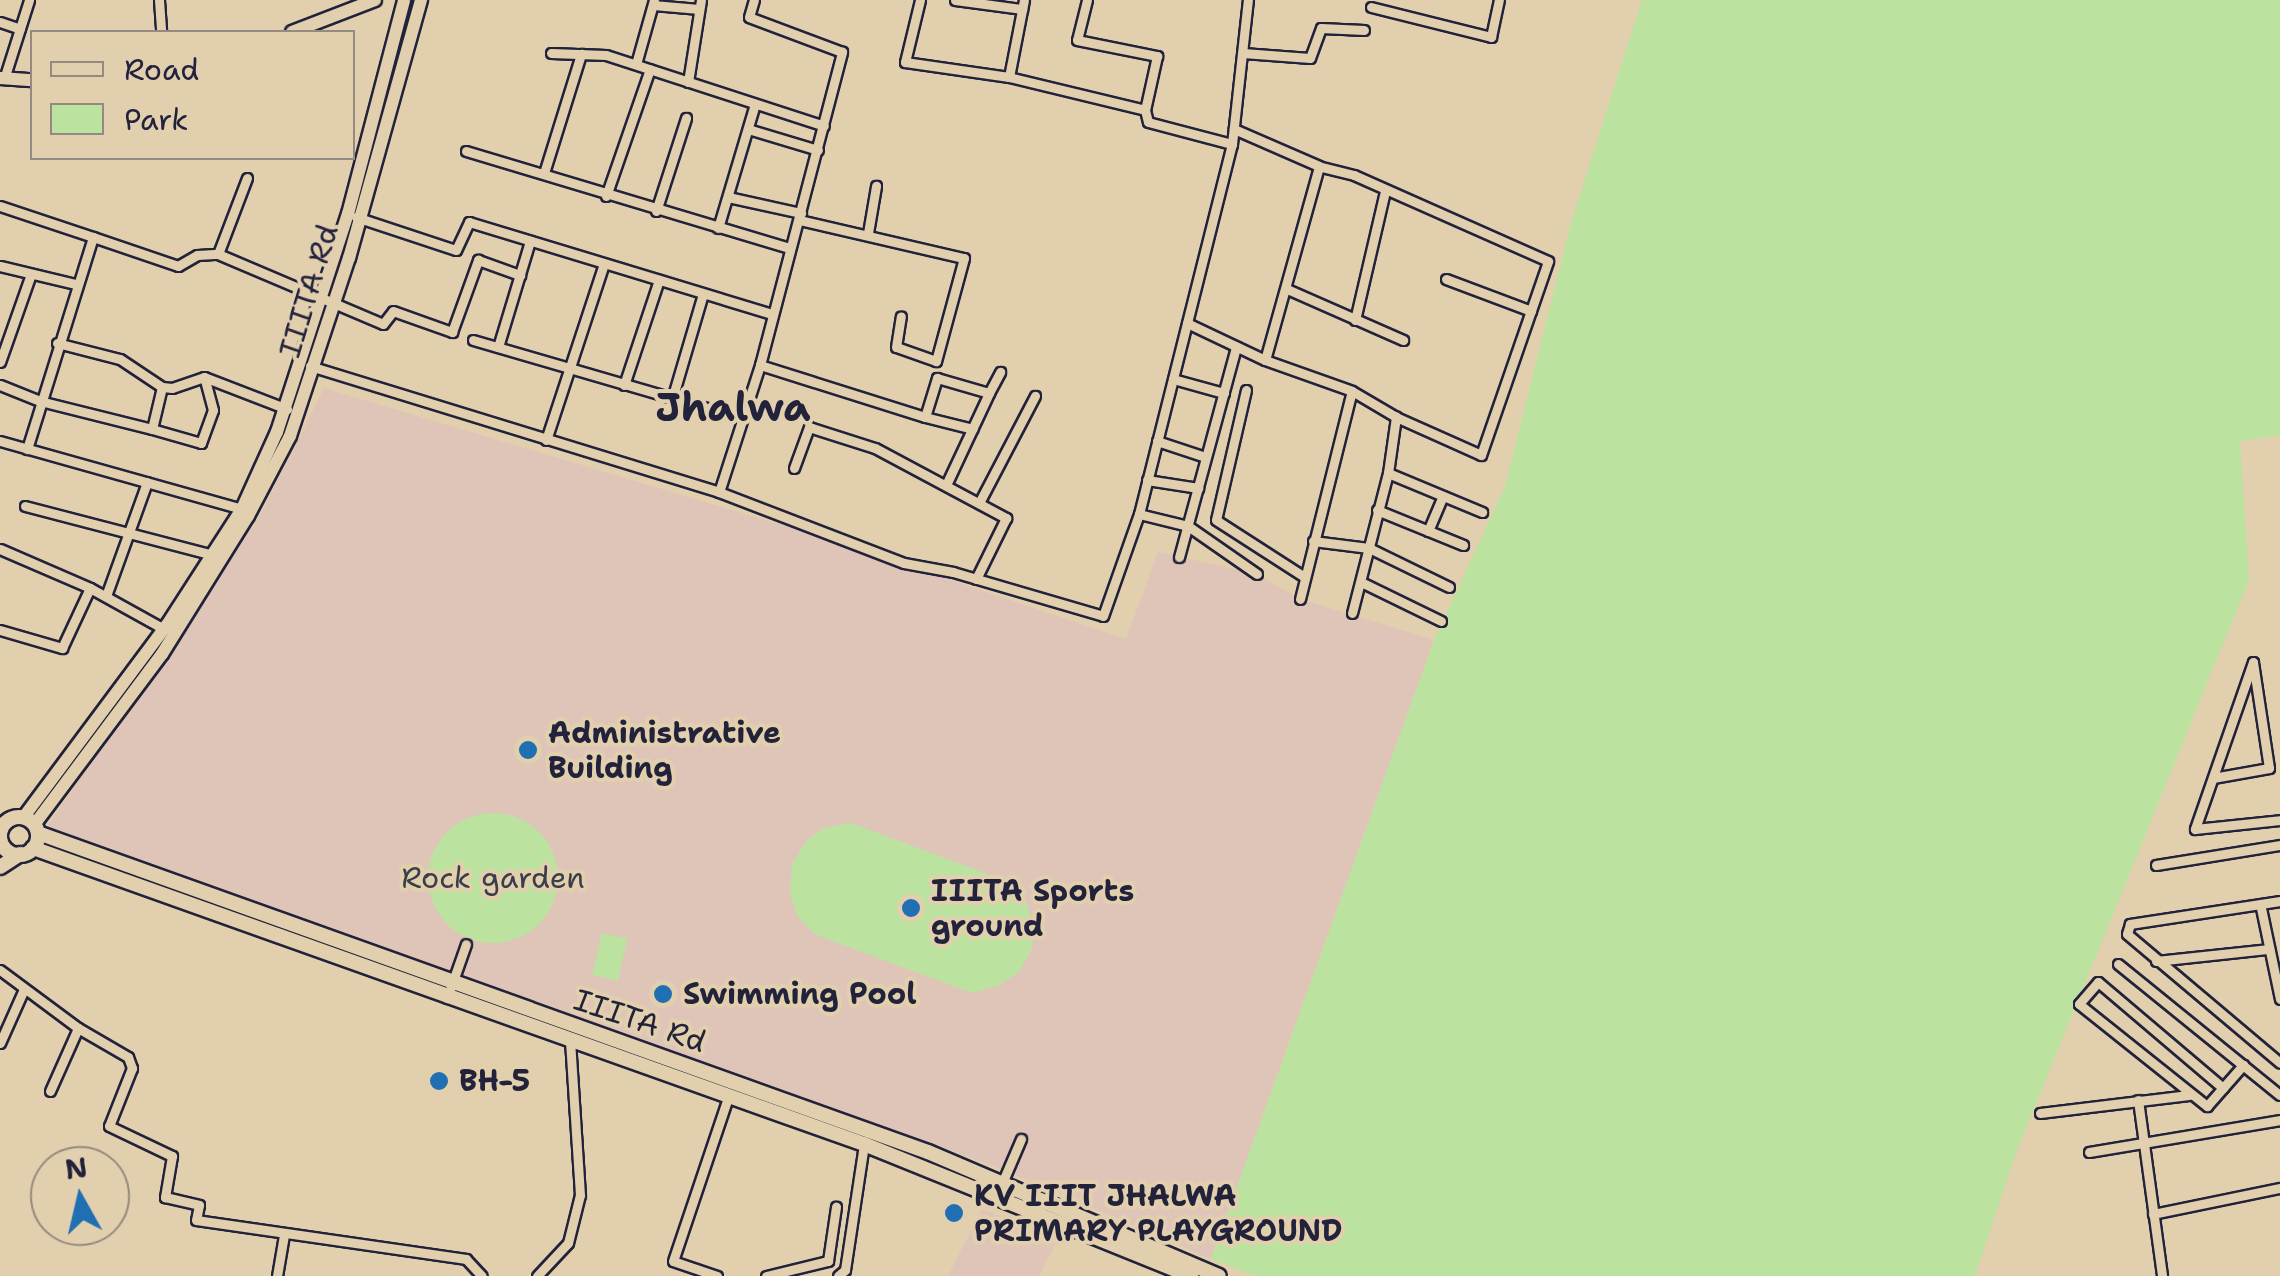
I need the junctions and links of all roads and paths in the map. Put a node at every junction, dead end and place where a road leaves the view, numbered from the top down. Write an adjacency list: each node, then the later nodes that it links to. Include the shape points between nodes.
1 (29, 0): 17 (street)
2 (159, 0): 18 (street)
3 (375, 0): 19 (main road)
4 (404, 0): 48 (main road, IIITA Rd)
5 (421, 0): 48 (main road, IIITA Rd)
6 (754, 0): 33 (street, via 749,17 842,52)
7 (920, 0): 26 (street, via 905,62)
8 (955, 0): 13 (street)
9 (1087, 0): 31 (street, via 1077,40 1156,56)
10 (1248, 0): 22 (street)
11 (1499, 0): 15 (street, via 1492,37)
12 (653, 2): 14 (street); 24 (street, via 640,65)
13 (1023, 4): 26 (street)
14 (700, 5): 29 (street)
15 (1370, 7)
16 (0, 22): 17 (street)
17 (20, 29): 27 (street)
18 (161, 30)
19 (297, 30)
20 (1364, 30): 22 (street, via 1321,28 1310,58)
21 (551, 52): 23 (street)
22 (1243, 53): 35 (street)
23 (580, 54): 24 (street); 40 (street)
24 (634, 64): 25 (street)
25 (650, 69): 29 (street); 44 (street)
26 (1009, 77): 31 (street)
27 (2, 78): 28 (main road)
28 (30, 80)
29 (688, 82): 30 (street)
30 (755, 104): 33 (street); 34 (street)
31 (1146, 110): 36 (street, via 1148,122)
32 (686, 118): 47 (street)
33 (824, 126): 37 (street)
34 (748, 129): 37 (street); 45 (street)
35 (1234, 129): 36 (street); 39 (street)
36 (1232, 144): 70 (street)
37 (818, 150): 49 (street)
38 (466, 151): 40 (street)
39 (1318, 166): 43 (street, via 1354,174); 63 (street)
40 (544, 174): 44 (street)
41 (247, 178): 55 (street)
42 (876, 186): 51 (street)
43 (1384, 191): 66 (street, via 1548,261); 69 (street)
44 (606, 196): 47 (street)
45 (728, 197): 49 (street); 50 (street)
46 (0, 206): 52 (street)
47 (656, 211): 50 (street)
48 (354, 216): 53 (street, via 456,250 469,222); 65 (main road, IIITA Rd)
49 (800, 216): 51 (street); 54 (street)
50 (718, 228): 54 (street)
51 (868, 234): 68 (street, via 964,258 936,362 896,347)
52 (93, 237): 55 (street, via 178,266 197,255); 62 (street)
53 (530, 241): 56 (street); 59 (street)
54 (790, 248): 67 (street)
55 (218, 254): 65 (street)
56 (604, 264): 61 (street); 80 (street)
57 (0, 266): 58 (street)
58 (30, 274): 62 (street); 77 (street)
59 (520, 275): 65 (street, via 478,260 452,332 393,311 383,324); 74 (street)
60 (1446, 279): 66 (street)
61 (659, 280): 64 (street); 85 (street)
62 (75, 284): 73 (street)
63 (1287, 289): 69 (street); 76 (street)
64 (703, 294): 67 (street); 92 (street)
65 (328, 303): 79 (main road, IIITA Rd)
66 (1530, 310): 97 (street, via 1482,455)
67 (772, 314): 78 (street)
68 (901, 316)
69 (1355, 320): 72 (street)
70 (1187, 323): 75 (street); 83 (street)
71 (474, 340): 74 (street)
72 (1403, 340)
73 (57, 342): 86 (street, via 120,359); 93 (street)
74 (498, 347): 80 (street)
75 (1236, 347): 76 (street); 90 (street)
76 (1264, 360): 88 (street)
77 (0, 362)
78 (760, 364): 95 (street); 96 (street)
79 (309, 366): 94 (main road, IIITA Rd); 100 (street); 146 (main road, IIITA Rd, via 266,484 199,598)
80 (570, 369): 85 (street); 100 (street)
81 (1000, 372): 89 (street)
82 (204, 377): 86 (street); 94 (street); 98 (street, via 214,410 201,444)
83 (1173, 379): 90 (street); 102 (street)
84 (0, 385): 93 (street)
85 (624, 385): 92 (street)
86 (162, 387): 98 (street)
87 (1246, 390): 120 (street)
88 (1352, 391): 97 (street); 124 (street)
89 (989, 393): 95 (street, via 936,378); 99 (street)
90 (1224, 394): 104 (street)
91 (1035, 396): 113 (street)
92 (672, 399): 96 (street)
93 (40, 401): 98 (street); 103 (street)
94 (287, 409): 115 (main road, IIITA Rd)
95 (926, 417): 99 (street)
96 (741, 418): 111 (street)
97 (1396, 418): 106 (street)
98 (152, 429)
99 (972, 429): 109 (street)
100 (546, 440): 111 (street)
101 (0, 441): 103 (street)
102 (1156, 441): 104 (street); 107 (street)
103 (27, 449): 108 (street)
104 (1205, 457): 110 (street)
105 (794, 468): 109 (street, via 808,427 875,448)
106 (1388, 472): 112 (street); 116 (street)
107 (1146, 480): 110 (street); 118 (street)
108 (146, 482): 115 (street); 123 (street)
109 (946, 485): 113 (street)
110 (1198, 488): 119 (street)
111 (719, 492): 132 (street, via 904,563)
112 (1443, 496): 117 (street); 122 (street)
113 (980, 503): 132 (street, via 1006,518)
114 (25, 506): 123 (street)
115 (242, 508): 128 (main road, IIITA Rd)
116 (1377, 510): 122 (street); 127 (street)
117 (1482, 512)
118 (1139, 514): 121 (street); 132 (street, via 1103,616)
119 (1191, 514): 120 (street); 121 (street)
120 (1216, 520): 131 (street)
121 (1188, 526): 129 (street); 130 (street)
122 (1428, 531): 125 (street)
123 (129, 533): 128 (street); 136 (street)
124 (1313, 541): 127 (street); 131 (street)
125 (1463, 545)
126 (0, 548): 135 (street)
127 (1369, 548): 133 (street); 134 (street)
128 (213, 555): 140 (main road, IIITA Rd)
129 (1179, 557)
130 (1257, 574)
131 (1304, 576): 137 (street)
132 (976, 579)
133 (1361, 582): 138 (street); 139 (street)
134 (1448, 587)
135 (90, 588): 136 (street); 141 (street, via 62,648)
136 (106, 596): 140 (street)
137 (1300, 599)
138 (1352, 613)
139 (1441, 620)
140 (164, 629): 146 (main road, IIITA Rd)
141 (0, 630)
142 (2275, 768): 143 (street); 143 (street, via 2253,662)
143 (2213, 778): 144 (street, via 2194,829)
144 (2280, 820)
145 (1, 834): 146 (main road); 146 (main road, via 8,851)
146 (30, 835): 149 (main road); 158 (main road, IIITA Rd)
147 (2280, 844): 148 (street)
148 (2156, 865)
149 (0, 867)
150 (2280, 901): 151 (street)
151 (2261, 908): 153 (street); 154 (street, via 2130,924 2130,940)
152 (466, 944): 158 (street)
153 (2270, 949): 154 (street); 159 (street)
154 (2156, 961): 163 (street)
155 (2118, 964): 164 (street)
156 (0, 970): 157 (street)
157 (24, 988): 160 (street); 162 (street)
158 (450, 990): 161 (main road, IIITA Rd)
159 (2280, 998)
160 (78, 1028): 167 (street); 181 (street, via 132,1064 109,1126 172,1156 165,1197 199,1204 196,1220)
161 (576, 1038): 166 (main road, IIITA Rd); 184 (street, via 580,1195 568,1243)
162 (0, 1043)
163 (2280, 1063)
164 (2243, 1065): 165 (street); 169 (street)
165 (2222, 1088): 168 (street, via 2208,1106); 168 (street, via 2098,982 2079,1004)
166 (732, 1090): 173 (main road, IIITA Rd); 185 (street, via 673,1261)
167 (50, 1091)
168 (2189, 1095): 170 (street)
169 (2280, 1095)
170 (2138, 1100): 171 (street); 175 (street)
171 (2040, 1112)
172 (2280, 1120): 175 (street)
173 (866, 1138): 178 (main road, IIITA Rd); 187 (street, via 845,1270)
174 (1021, 1139): 178 (street)
175 (2142, 1143): 176 (street); 180 (street)
176 (2089, 1152)
177 (2280, 1188): 180 (street)
178 (999, 1190): 188 (main road, IIITA Rd); 189 (main road, IIITA Rd)
179 (836, 1208): 186 (street, via 828,1262)
180 (2152, 1214): 190 (street)
181 (284, 1235): 182 (street); 183 (street, via 466,1260)
182 (278, 1276)
183 (482, 1276)
184 (536, 1276)
185 (717, 1276)
186 (766, 1276)
187 (838, 1276)
188 (1191, 1276)
189 (1219, 1276)
190 (2162, 1276)

